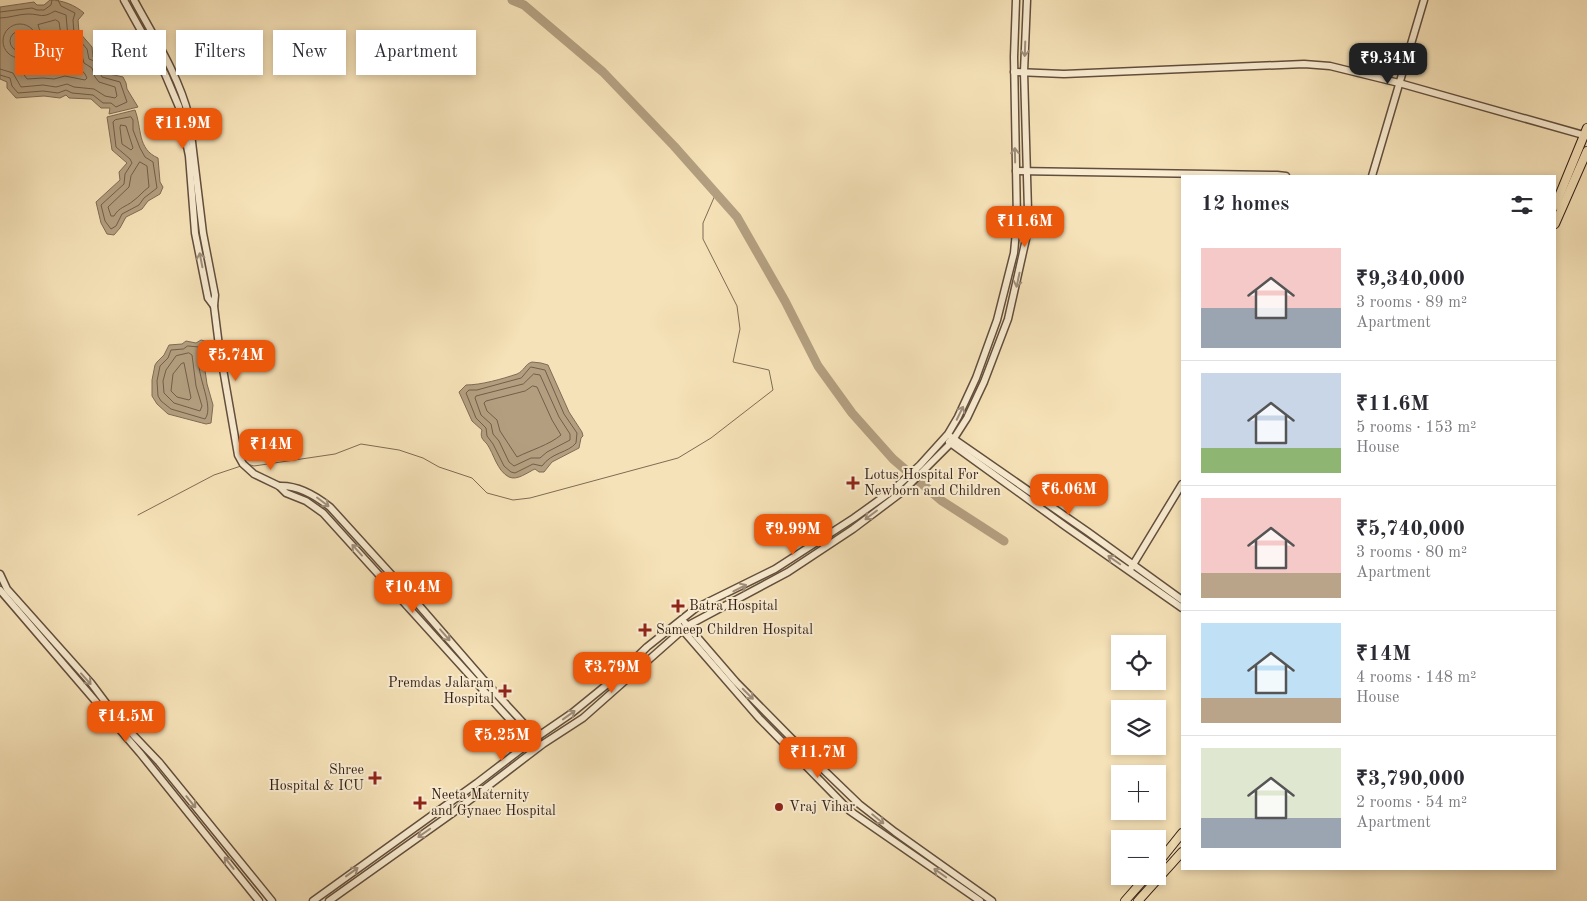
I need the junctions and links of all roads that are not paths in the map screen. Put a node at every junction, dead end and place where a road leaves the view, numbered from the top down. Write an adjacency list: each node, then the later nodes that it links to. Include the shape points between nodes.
1 (124, 0): 17 (street, one-way to 1, via 208,298 196,233 189,156 179,106)
2 (134, 0): 17 (street, via 167,61 186,106 215,294)
3 (1016, 0): 6 (street)
4 (1027, 0): 7 (street, one-way to 7)
5 (1424, 0): 8 (street)
6 (1014, 72): 7 (street); 11 (street, one-way to 6)
7 (1024, 72): 8 (street, via 1064,74 1304,64 1330,66); 12 (street)
8 (1399, 83): 9 (street); 14 (street)
9 (1586, 133): 15 (main road)
10 (1587, 152): 16 (main road)
11 (1016, 171): 12 (street); 18 (street, one-way to 11, via 976,378 999,312 1014,253)
12 (1026, 171): 13 (street); 18 (street, one-way to 18, via 1026,239 1008,320 967,418)
13 (1282, 175)
14 (1372, 175)
15 (1556, 204)
16 (1556, 222)
17 (214, 306): 20 (street, via 238,455 252,472)
18 (949, 439): 19 (street); 22 (street, via 1088,532)
19 (906, 482): 27 (street, one-way to 19, via 696,608 775,569); 28 (street, one-way to 28, via 853,529 788,572)
20 (279, 486): 29 (street, one-way to 29, via 309,493 330,506); 30 (street, one-way to 20, via 323,513)
21 (1181, 486): 22 (street)
22 (1131, 568): 25 (street); 26 (street)
23 (0, 574): 38 (street, one-way to 38, via 7,589 159,762)
24 (0, 590): 37 (street, one-way to 24, via 140,753)
25 (1181, 599)
26 (1181, 607)
27 (679, 620): 28 (street); 29 (street, one-way to 27, via 608,684)
28 (684, 628): 31 (street, via 583,718); 41 (street, one-way to 28, via 850,811 759,718); 42 (street, one-way to 42, via 859,804)
29 (537, 737): 30 (street); 31 (street)
30 (530, 742): 32 (street); 39 (street, one-way to 30)
31 (543, 744): 32 (street)
32 (536, 750): 40 (street, one-way to 40)
33 (1181, 834): 34 (main road)
34 (1166, 853)
35 (1181, 853): 44 (main road)
36 (1139, 885): 43 (main road)
37 (259, 901)
38 (272, 901)
39 (313, 901)
40 (329, 901)
41 (980, 901)
42 (992, 901)
43 (1126, 901)
44 (1138, 901)

